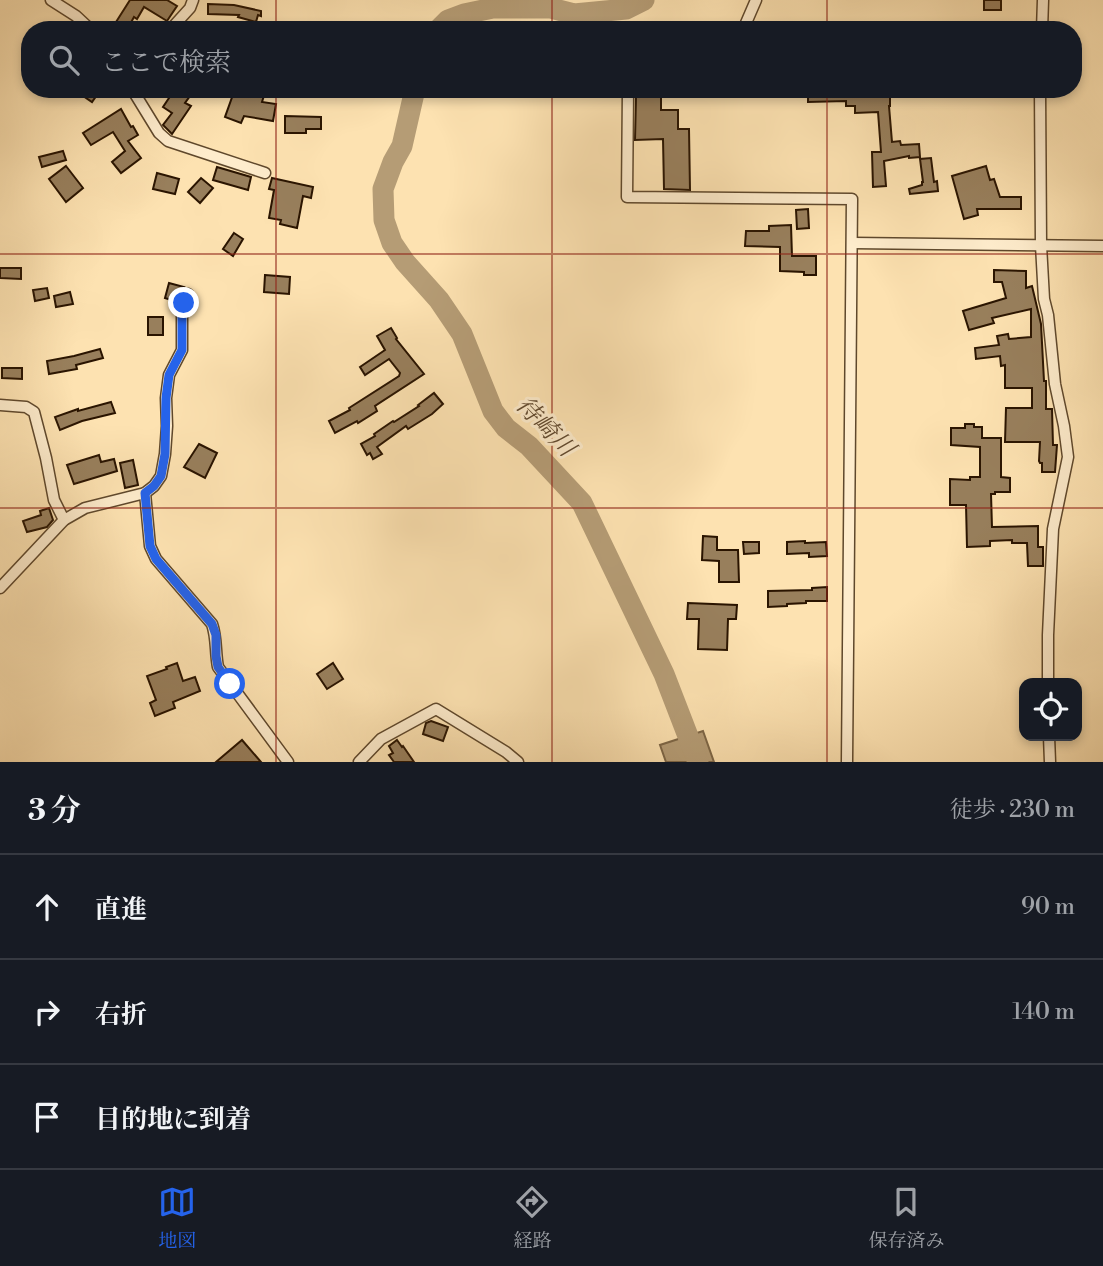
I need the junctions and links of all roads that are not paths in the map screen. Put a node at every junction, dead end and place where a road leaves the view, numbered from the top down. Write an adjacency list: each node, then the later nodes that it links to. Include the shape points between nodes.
1 (51, 0): 5 (street)
2 (193, 0): 6 (street)
3 (756, 0): 7 (street)
4 (1043, 0): 8 (street)
5 (81, 21)
6 (178, 21)
7 (747, 21)
8 (1042, 21)
9 (138, 98): 12 (street, via 168,141)
10 (628, 98): 13 (street, via 627,197 852,199)
11 (1040, 98): 14 (street)
12 (265, 173)
13 (853, 243): 14 (street); 26 (street)
14 (1041, 245): 15 (street); 21 (street, via 1044,299 1068,457 1053,529)
15 (1103, 246)
16 (188, 294): 18 (street, via 182,315 182,350 169,375 161,476)
17 (0, 405): 19 (street, via 34,412 54,500)
18 (145, 493): 19 (street, via 85,508); 23 (street, via 150,546 156,559 212,624 218,667)
19 (64, 520): 20 (street)
20 (0, 589)
21 (1048, 678)
22 (1049, 741): 27 (street)
23 (288, 762)
24 (359, 762): 25 (street, via 381,740 436,709)
25 (518, 762)
26 (847, 762)
27 (1050, 762)

